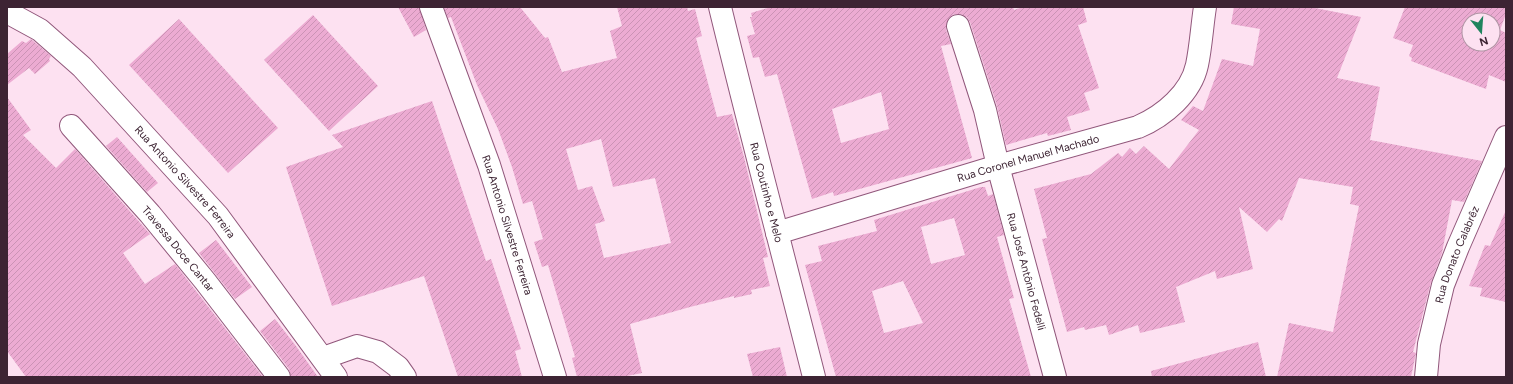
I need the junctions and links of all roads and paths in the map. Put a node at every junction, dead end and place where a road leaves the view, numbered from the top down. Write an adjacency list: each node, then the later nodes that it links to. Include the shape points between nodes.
1 (431, 7): 14 (street, Rua Antonio Silvestre Ferreira, via 489,165)
2 (720, 7): 9 (street, Rua Coutinho e Melo)
3 (1205, 7): 8 (street, Rua Coronel Manuel Machado, via 1197,66 1187,89 1170,108 1151,122 1138,127)
4 (7, 12): 10 (street, Rua Antonio Silvestre Ferreira, via 40,30 82,67 213,210)
5 (958, 26): 8 (street, Rua José Antônio Fedelli, via 985,110)
6 (71, 126): 11 (street, Travessa Doce Cantar, via 150,214)
7 (1506, 137): 17 (street, Rua Donato Calabrêz, via 1443,285 1429,344)
8 (998, 166): 9 (street, Rua Coronel Manuel Machado); 16 (street, Rua José Antônio Fedelli)
9 (777, 233): 15 (street, Rua Coutinho e Melo)
10 (323, 358): 12 (street, Rua Antonio Silvestre Ferreira); 13 (street, via 356,346 378,352 398,366)
11 (278, 377)
12 (336, 377)
13 (405, 377)
14 (555, 377)
15 (814, 377)
16 (1056, 377)
17 (1426, 377)

